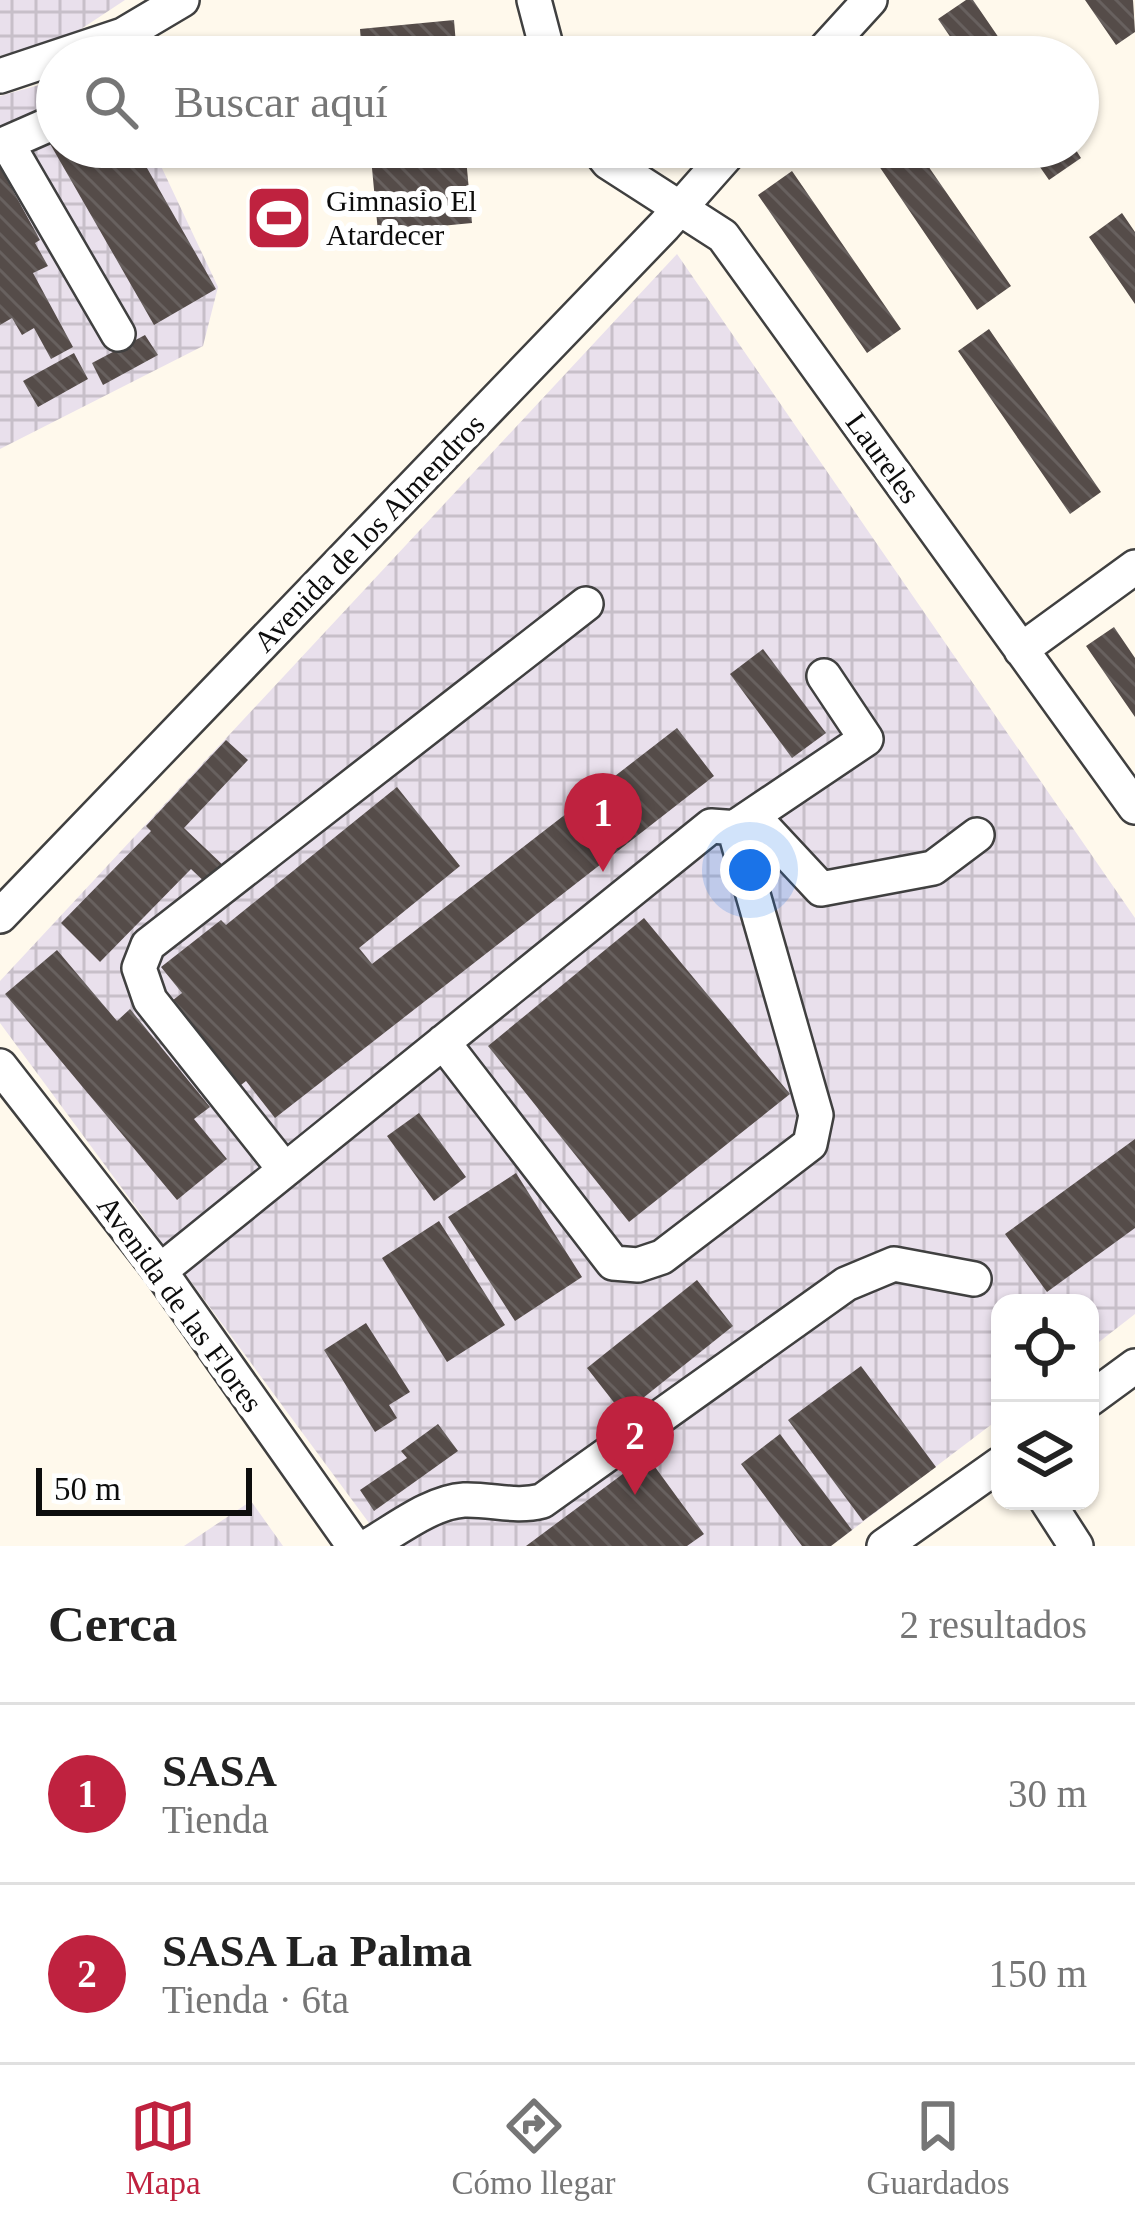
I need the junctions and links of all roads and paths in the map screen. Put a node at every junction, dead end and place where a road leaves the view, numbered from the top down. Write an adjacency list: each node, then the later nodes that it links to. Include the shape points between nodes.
1 (182, 0): 4 (street)
2 (534, 0): 5 (street)
3 (870, 0): 6 (street)
4 (120, 36)
5 (544, 36)
6 (837, 36)
7 (36, 64): 8 (street)
8 (0, 76)
9 (36, 131): 10 (street)
10 (4, 145): 14 (street)
11 (617, 168): 13 (street, Laureles)
12 (715, 168): 13 (street, Avenida de los Almendros)
13 (678, 208): 17 (street, Laureles, via 723,236); 22 (street, Avenida de los Almendros)
14 (118, 334)
15 (1135, 567): 17 (street)
16 (586, 604): 25 (street, via 148,945 139,968 150,1000)
17 (1021, 650): 19 (street, Laureles)
18 (824, 676): 20 (street, via 866,739)
19 (1135, 807)
20 (734, 828): 21 (street, via 766,830 821,889 933,868); 23 (street, via 711,826); 23 (street, via 817,1115 810,1144 662,1257 613,1263)
21 (976, 835)
22 (0, 916)
23 (443, 1042): 25 (street)
24 (0, 1066): 26 (street, Avenida de las Flores)
25 (285, 1170): 26 (street)
26 (160, 1271): 32 (street, Avenida de las Flores)
27 (974, 1279): 33 (street, via 894,1264 846,1284 542,1501 461,1500)
28 (1135, 1366): 29 (street)
29 (1099, 1392)
30 (991, 1470): 34 (street)
31 (1053, 1510): 35 (street)
32 (354, 1546)
33 (368, 1546)
34 (884, 1546)
35 (1076, 1546)

